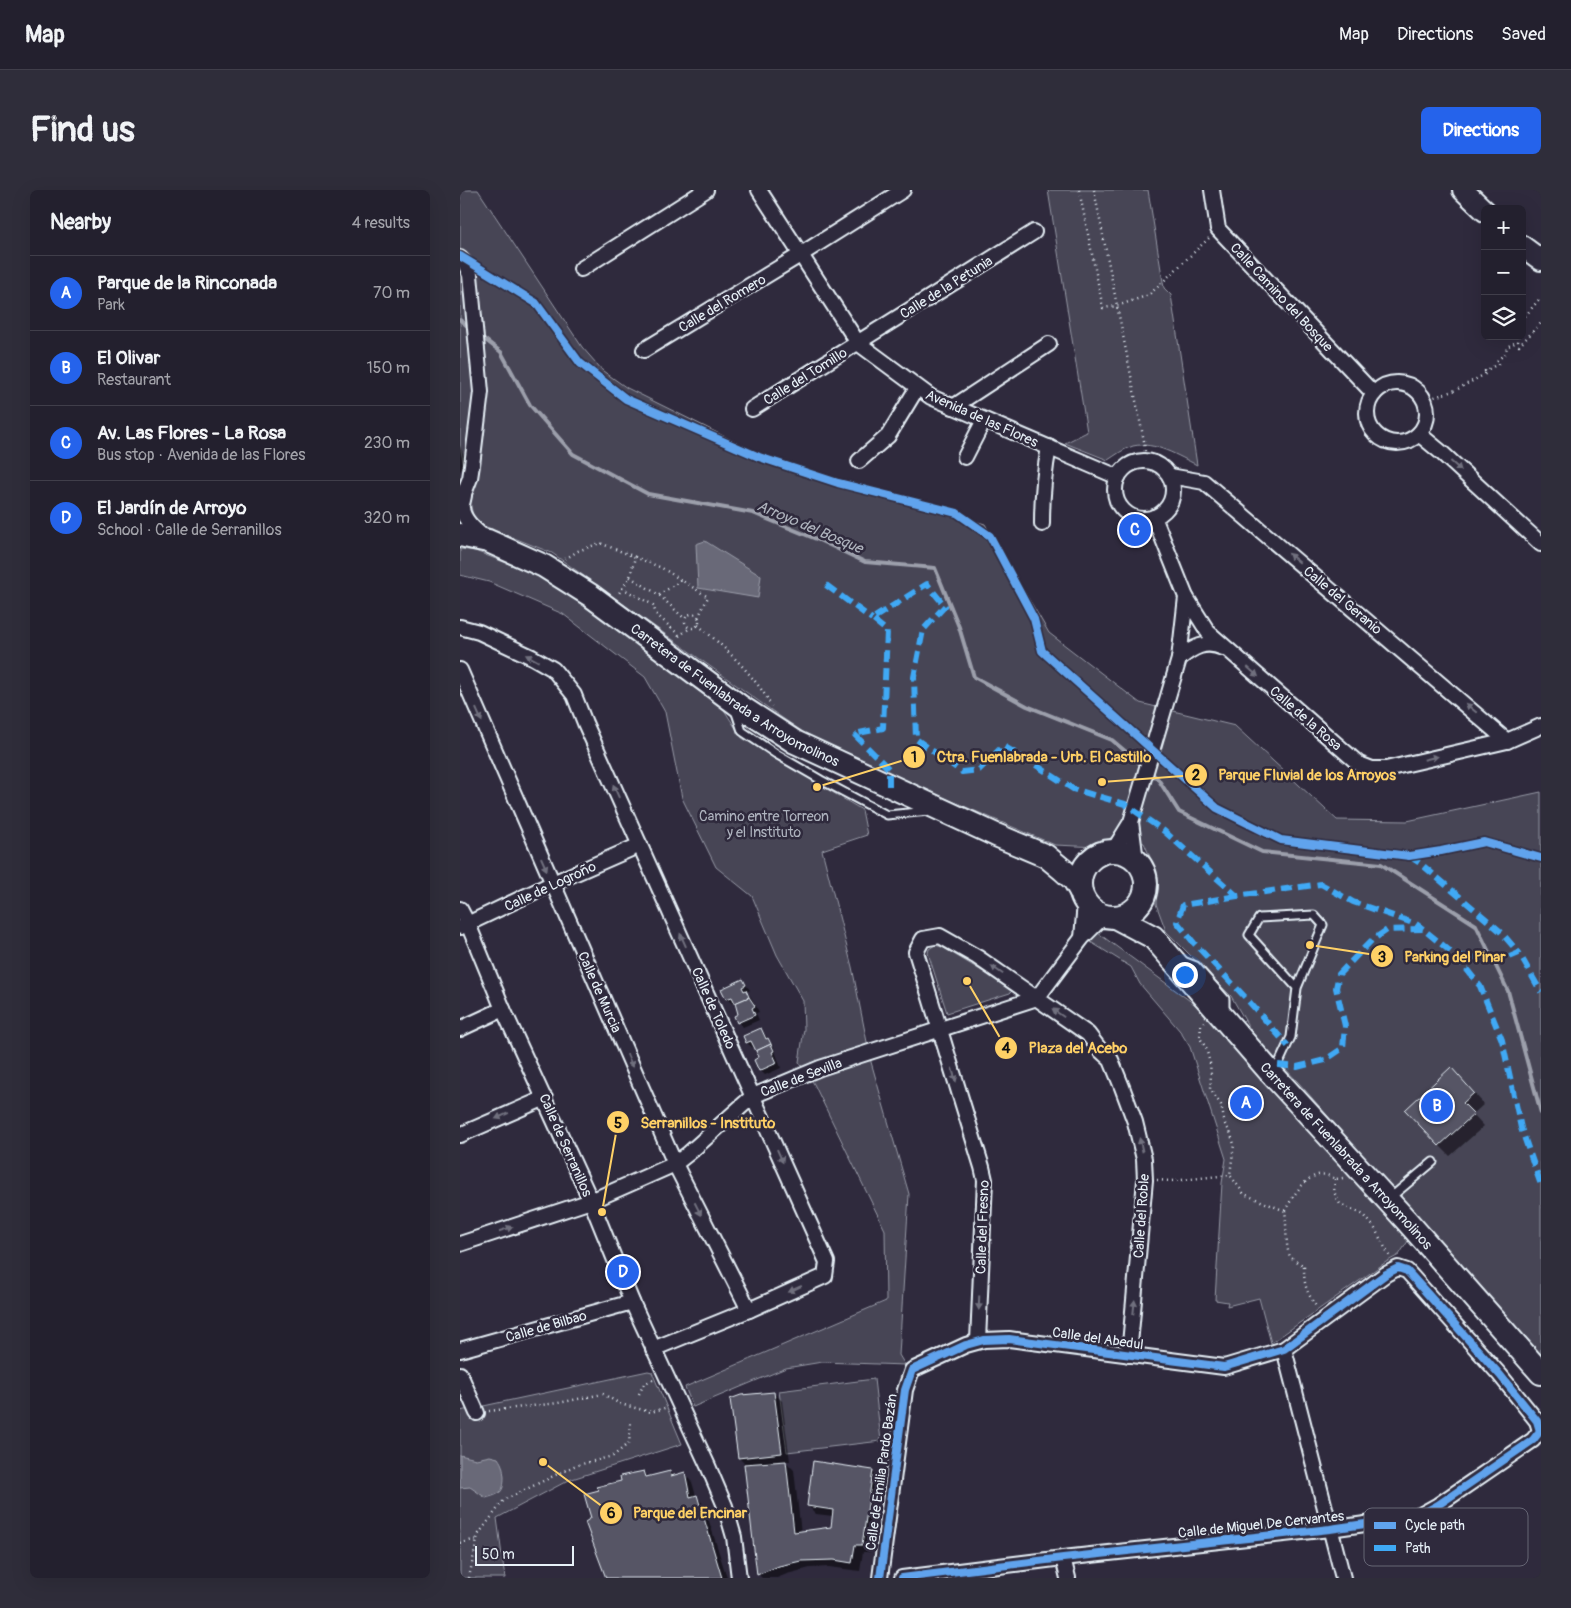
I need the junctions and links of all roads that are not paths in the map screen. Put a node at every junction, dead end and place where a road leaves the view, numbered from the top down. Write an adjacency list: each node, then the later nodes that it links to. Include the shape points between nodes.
1 (706, 190): 12 (street)
2 (758, 190): 9 (street, Avenida de las Flores)
3 (903, 190): 9 (street, Calle del Romero)
4 (1212, 190): 17 (street, Calle Camino del Bosque, via 1218,229)
5 (1463, 190): 6 (street)
6 (1481, 207)
7 (1034, 232): 13 (street, Calle de la Petunia)
8 (1526, 249): 11 (street)
9 (800, 255): 13 (street, Avenida de las Flores); 15 (street, Calle del Romero)
10 (460, 258): 27 (street, via 470,275 480,392 478,427)
11 (1541, 260)
12 (582, 269)
13 (858, 343): 16 (street, Avenida de las Flores); 19 (street, Calle del Tomillo)
14 (1049, 344): 18 (street)
15 (644, 350)
16 (917, 388): 18 (street, Avenida de las Flores); 24 (street, via 888,436)
17 (1374, 394): 21 (street, via 1367,414 1378,436 1398,443); 21 (street, via 1387,384 1396,383 1410,386 1418,392 1427,408 1427,419)
18 (953, 407): 20 (street, Avenida de las Flores)
19 (752, 409)
20 (984, 420): 22 (street, Avenida de las Flores); 23 (street)
21 (1419, 434): 33 (street, one-way to 33)
22 (1049, 447): 26 (street, Avenida de las Flores); 30 (street, via 1043,485)
23 (965, 457)
24 (859, 461)
25 (1170, 476): 26 (street, via 1154,462 1138,461); 29 (street, via 1172,497 1161,513); 40 (street, Calle del Geranio, one-way to 25, via 1204,482)
26 (1118, 477): 29 (street, via 1115,492 1124,510 1134,517)
27 (464, 483): 28 (street); 32 (street, via 462,508 466,518)
28 (460, 504)
29 (1154, 516): 34 (street, Calle de la Rosa)
30 (1042, 524)
31 (460, 535): 32 (main road, Carretera de Fuenlabrada a Arroyomolinos)
32 (488, 541): 44 (main road, Carretera de Fuenlabrada a Arroyomolinos, via 544,566 590,595 731,700 795,742)
33 (1541, 544)
34 (1186, 597): 36 (street, Calle de la Rosa, via 1208,632); 37 (street)
35 (460, 627): 42 (street, Calle de Toledo, one-way to 35, via 569,688 553,669 532,657 479,632)
36 (1228, 650): 37 (street, Calle de la Rosa, via 1205,644 1190,649); 40 (street, Calle de la Rosa, one-way to 40, via 1360,764 1372,769 1386,769)
37 (1179, 659): 41 (street)
38 (460, 670): 47 (street, Calle de Murcia, one-way to 47)
39 (1541, 726): 40 (street)
40 (1507, 741)
41 (1131, 822): 43 (street); 45 (street)
42 (640, 845): 47 (street, Calle de Logroño); 60 (street, Calle de Toledo, one-way to 42)
43 (1103, 855): 44 (main road, Carretera de Fuenlabrada a Arroyomolinos, via 1082,860); 45 (main road, via 1130,856); 48 (main road, via 1086,865 1082,873)
44 (1046, 856): 48 (main road, Carretera de Fuenlabrada a Arroyomolinos, via 1074,880)
45 (1136, 861): 46 (main road)
46 (1146, 882): 50 (main road, via 1141,902 1134,910 1126,915); 53 (main road, Carretera de Fuenlabrada a Arroyomolinos, via 1148,919)
47 (553, 883): 51 (street, Calle de Logroño); 64 (street, Calle de Murcia, one-way to 64)
48 (1083, 897): 50 (main road, via 1090,909); 52 (street)
49 (460, 909): 51 (street, Calle de Serranillos)
50 (1110, 917): 52 (street); 53 (main road, Carretera de Fuenlabrada a Arroyomolinos)
51 (464, 925): 56 (street, Calle de Serranillos)
52 (1082, 938): 55 (street)
53 (1160, 945): 59 (main road, Carretera de Fuenlabrada a Arroyomolinos)
54 (1297, 988): 54 (lane, via 1323,924 1314,915 1258,918 1249,935); 59 (lane, via 1292,1037)
55 (1037, 998): 57 (street, Calle de Sevilla); 57 (street, Calle del Roble, one-way to 57, via 940,936 923,939 916,952); 74 (street, Calle del Roble, one-way to 55, via 1145,1180 1144,1159 1135,1122 1111,1060 1088,1034)
56 (503, 1009): 58 (street); 61 (street, Calle de Serranillos)
57 (940, 1028): 60 (street, Calle de Sevilla, via 820,1068); 70 (street, Calle del Fresno, one-way to 70, via 985,1180)
58 (460, 1029)
59 (1271, 1073): 65 (main road, Carretera de Fuenlabrada a Arroyomolinos)
60 (753, 1096): 64 (street, Calle de Sevilla); 69 (street, Calle de Toledo, one-way to 69, via 827,1262 825,1276)
61 (544, 1098): 62 (street, one-way to 62); 66 (street, Calle de Serranillos)
62 (460, 1135)
63 (1433, 1162): 65 (lane)
64 (675, 1164): 66 (street, Calle de Sevilla); 69 (street, Calle de Murcia, one-way to 69)
65 (1388, 1200): 76 (main road, Carretera de Fuenlabrada a Arroyomolinos)
66 (591, 1201): 67 (street, Calle de Sevilla, one-way to 66); 68 (street, Calle de Serranillos)
67 (460, 1244)
68 (632, 1302): 71 (street, Calle de Serranillos); 73 (street, Calle de Bilbao)
69 (749, 1310): 71 (street, Calle de Toledo)
70 (978, 1342): 74 (street, Calle del Abedul, via 1009,1339); 75 (street, Calle del Abedul, via 966,1344)
71 (653, 1349): 83 (street, Calle de Serranillos, via 725,1506 734,1537)
72 (1284, 1349): 74 (street, Calle del Abedul, via 1224,1367); 79 (street, Calle de Miguel De Cervantes, via 1386,1274 1398,1268 1407,1271 1500,1375 1537,1421 1540,1431 1533,1440); 81 (street)
73 (460, 1350)
74 (1129, 1355)
75 (912, 1370): 84 (street, Calle de Emilia Pardo Bazán, via 905,1390)
76 (1541, 1373)
77 (460, 1374): 78 (street)
78 (477, 1413)
79 (1433, 1508)
80 (1364, 1524): 81 (street, Calle de Miguel De Cervantes)
81 (1330, 1529): 82 (street, Calle de Miguel De Cervantes); 87 (street)
82 (1063, 1558): 85 (street, Calle de Miguel De Cervantes); 86 (street)
83 (739, 1578)
84 (880, 1578)
85 (902, 1578)
86 (1068, 1578)
87 (1343, 1578)

